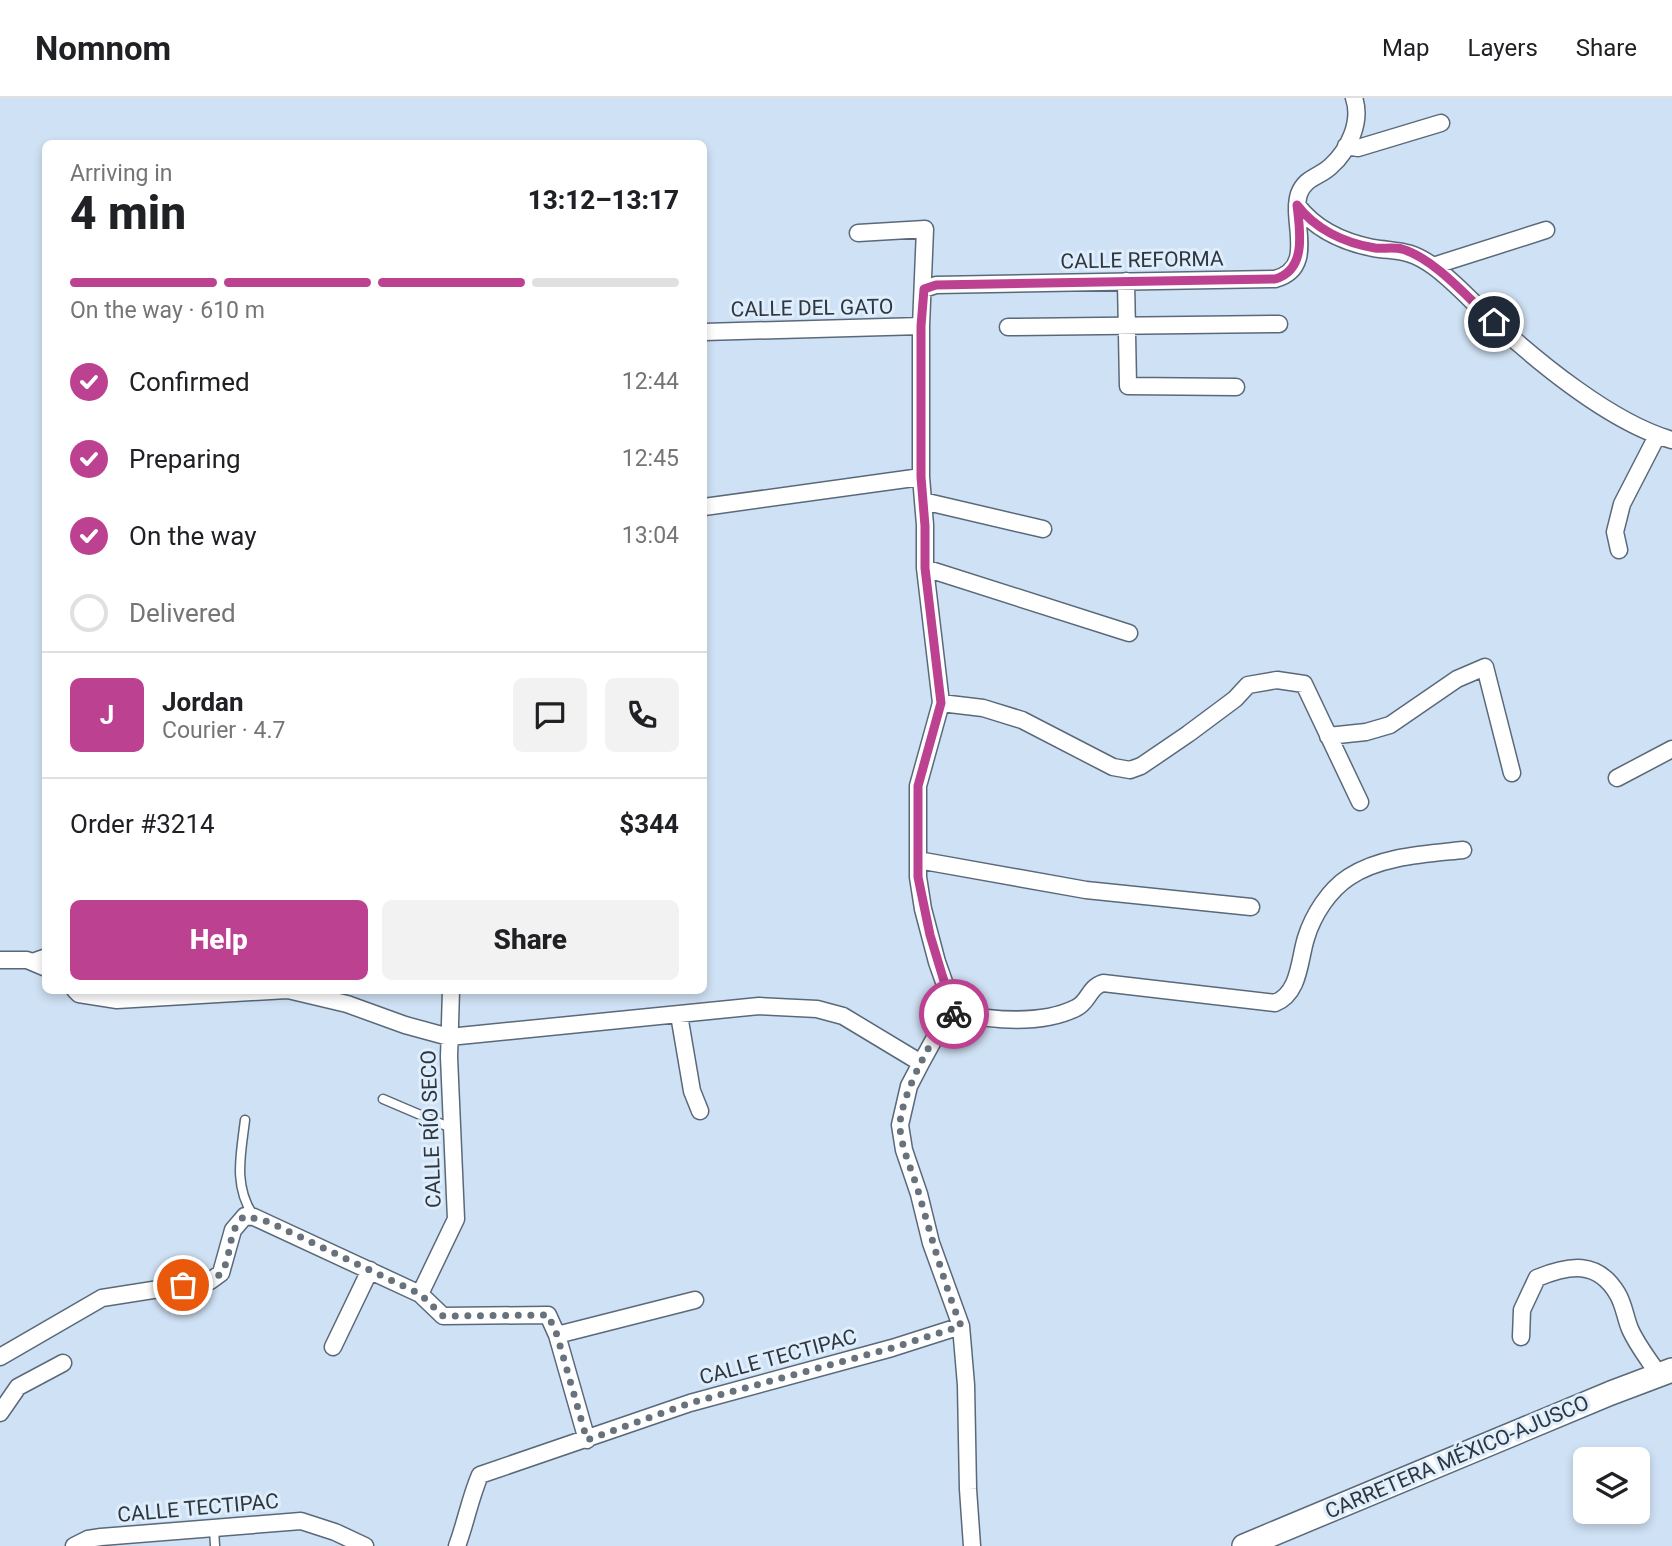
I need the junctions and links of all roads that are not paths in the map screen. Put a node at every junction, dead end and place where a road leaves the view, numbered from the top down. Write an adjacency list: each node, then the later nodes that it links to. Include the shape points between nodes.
1 (1354, 98): 3 (street, via 1357,123)
2 (1441, 123): 3 (street, via 1358,148)
3 (1346, 146): 4 (street, via 1331,167 1303,185)
4 (1297, 205): 7 (street, via 1307,219 1333,236 1373,248 1402,249); 8 (street, CALLE REFORMA, via 1301,237 1295,266 1287,275 1275,279)
5 (1546, 230): 7 (street)
6 (858, 233): 9 (street, via 925,229)
7 (1433, 266): 16 (street, via 1494,322 1590,398)
8 (1126, 281): 9 (street, CALLE REFORMA, via 936,285); 11 (street)
9 (924, 289): 12 (street)
10 (1279, 324): 11 (street)
11 (1127, 325): 13 (street); 15 (street, via 1128,386)
12 (921, 326): 14 (street, CALLE DEL GATO); 17 (street)
13 (1008, 327)
14 (707, 332)
15 (1236, 387)
16 (1664, 438): 21 (street, via 1622,504 1615,532)
17 (921, 477): 18 (street); 19 (street)
18 (923, 500): 20 (street); 22 (street)
19 (707, 507)
20 (1043, 529)
21 (1619, 550)
22 (925, 568): 23 (street); 24 (street)
23 (1129, 633)
24 (941, 703): 25 (street, via 983,708 1022,720 1113,767 1130,771 1188,734 1248,685 1277,680 1304,684); 31 (street, via 918,786)
25 (1328, 736): 27 (street, via 1390,725 1457,679 1485,667); 29 (street)
26 (1672, 749): 28 (street)
27 (1512, 773)
28 (1617, 778)
29 (1360, 802)
30 (1463, 850): 41 (street, via 1400,858 1342,881 1309,929 1291,989 1275,1003 1103,983 1090,990 1083,1004 1052,1015 996,1018)
31 (918, 860): 32 (street, via 1086,890); 41 (street, via 923,909)
32 (1251, 907)
33 (42, 954): 35 (lane)
34 (0, 960): 35 (street)
35 (27, 960): 36 (street)
36 (42, 966)
37 (79, 994): 38 (street, via 117,1000)
38 (220, 994)
39 (305, 994): 43 (street)
40 (451, 994): 43 (street, CALLE RÍO SECO)
41 (955, 1013): 44 (street, via 944,1021)
42 (679, 1014): 43 (street); 44 (street, via 759,1006 817,1009 844,1016); 46 (street, via 692,1091)
43 (449, 1037): 48 (street, CALLE RÍO SECO)
44 (921, 1063): 53 (street, via 909,1086 900,1125 931,1243)
45 (383, 1099): 48 (lane)
46 (700, 1111)
47 (246, 1120): 49 (lane, via 239,1167 242,1199)
48 (452, 1128): 51 (street, CALLE RÍO SECO, via 456,1219)
49 (250, 1217): 50 (street); 57 (street, via 238,1221 221,1273 211,1281 102,1298)
50 (370, 1270): 51 (street); 56 (street)
51 (420, 1294): 54 (street, via 443,1316 548,1315)
52 (695, 1300): 54 (street)
53 (961, 1326): 61 (street, CALLE TECTIPAC, via 690,1403); 68 (street)
54 (557, 1335): 61 (street)
55 (1521, 1337): 59 (street, via 1522,1310 1537,1278 1560,1269 1602,1273 1617,1293 1631,1330)
56 (333, 1347)
57 (0, 1357)
58 (63, 1363): 60 (street, via 18,1387)
59 (1665, 1373): 63 (main road, CARRETERA MÉXICO-AJUSCO)
60 (0, 1413)
61 (587, 1440): 67 (street, CALLE TECTIPAC, via 480,1475)
62 (214, 1528): 64 (street, CALLE TECTIPAC, via 101,1537); 65 (lane); 66 (street, CALLE TECTIPAC, via 301,1521)
63 (1248, 1545)
64 (74, 1546)
65 (215, 1546)
66 (365, 1546)
67 (457, 1546)
68 (972, 1546)

